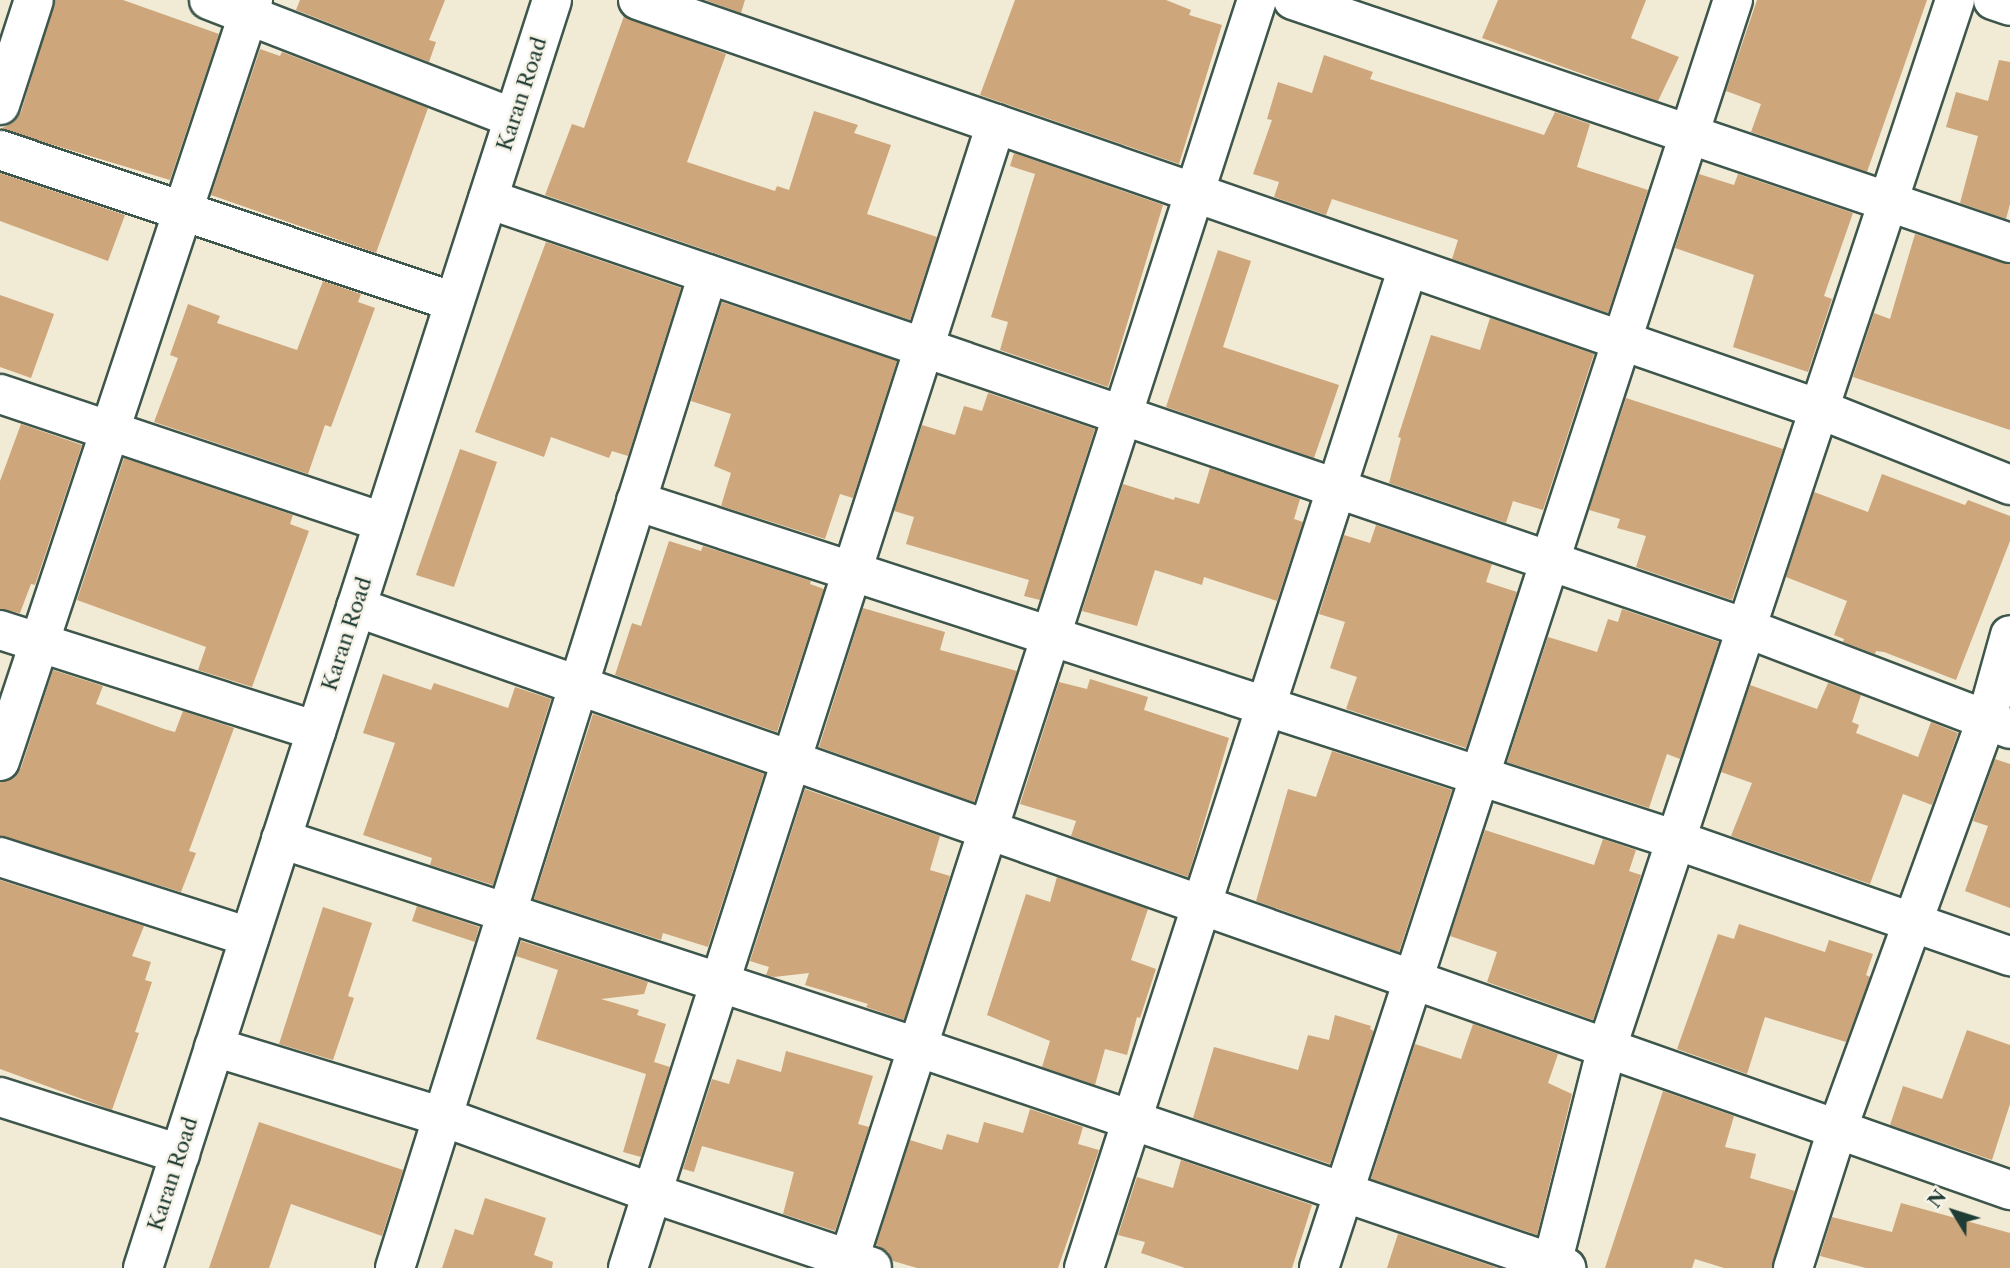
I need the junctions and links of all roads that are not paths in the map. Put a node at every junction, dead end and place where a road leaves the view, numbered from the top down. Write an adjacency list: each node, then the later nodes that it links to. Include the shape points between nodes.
1 (34, 0): 12 (street)
2 (209, 0): 11 (street)
3 (552, 0): 13 (street, Karan Road)
4 (638, 0): 14 (street)
5 (1257, 0): 17 (street)
6 (1293, 0): 15 (street)
7 (1733, 0): 15 (street)
8 (1955, 0): 19 (street)
9 (1993, 0): 10 (street)
10 (2010, 6)
11 (250, 8): 13 (street); 20 (street)
12 (0, 105)
13 (513, 118): 18 (street, Karan Road)
14 (996, 124): 17 (street); 26 (street)
15 (1689, 134): 19 (street); 25 (street)
16 (0, 150): 20 (street)
17 (1193, 193): 22 (street); 29 (street)
18 (488, 199): 23 (street); 24 (street, Karan Road)
19 (1888, 201): 21 (street); 28 (street)
20 (182, 213): 24 (street); 30 (street)
21 (2010, 243)
22 (1408, 267): 25 (street); 32 (street)
23 (708, 274): 26 (street); 33 (street)
24 (454, 302): 34 (street, Karan Road)
25 (1622, 342): 28 (street); 35 (street)
26 (924, 348): 29 (street); 36 (street)
27 (0, 394): 30 (street)
28 (1819, 409): 31 (street); 38 (street)
29 (1122, 415): 32 (street); 41 (street)
30 (110, 430): 34 (street); 42 (street)
31 (2010, 485)
32 (1337, 488): 35 (street); 44 (street)
33 (636, 501): 36 (street); 43 (street)
34 (383, 522): 37 (street, Karan Road)
35 (1550, 561): 38 (street); 49 (street)
36 (852, 572): 41 (street); 48 (street)
37 (356, 607): 43 (street); 46 (street, Karan Road)
38 (1746, 628): 45 (street); 52 (street)
39 (0, 629): 42 (street)
40 (2010, 635): 45 (street)
41 (1050, 636): 44 (street); 50 (street)
42 (40, 642): 46 (street); 47 (street)
43 (578, 687): 48 (street); 55 (street)
44 (1266, 706): 49 (street); 54 (street)
45 (1998, 725): 56 (street)
46 (316, 731): 51 (street, Karan Road)
47 (0, 761)
48 (791, 762): 50 (street); 60 (street)
49 (1480, 776): 52 (street); 59 (street)
50 (988, 830): 54 (street); 62 (street)
51 (281, 839): 55 (street); 57 (street, Karan Road)
52 (1676, 840): 56 (street); 63 (street)
53 (0, 857): 57 (street)
54 (1201, 906): 59 (street); 66 (street)
55 (507, 914): 60 (street); 65 (street)
56 (1911, 921): 58 (street); 67 (street)
57 (249, 937): 61 (street, Karan Road)
58 (2010, 956)
59 (1413, 981): 63 (street); 70 (street)
60 (719, 984): 62 (street); 71 (street)
61 (215, 1047): 65 (street); 68 (street, Karan Road)
62 (917, 1047): 66 (street); 72 (street)
63 (1606, 1049): 67 (street); 73 (street)
64 (0, 1097): 68 (street)
65 (443, 1116): 71 (street); 75 (street)
66 (1132, 1121): 70 (street); 77 (street)
67 (1837, 1130): 69 (street); 79 (street)
68 (180, 1154): 74 (street, Karan Road)
69 (2010, 1190)
70 (1344, 1191): 73 (street); 78 (street)
71 (652, 1193): 72 (street); 76 (street)
72 (856, 1265)
73 (1557, 1266)
74 (147, 1267)
75 (395, 1268)
76 (628, 1268)
77 (1084, 1268)
78 (1319, 1268)
79 (1793, 1268)

